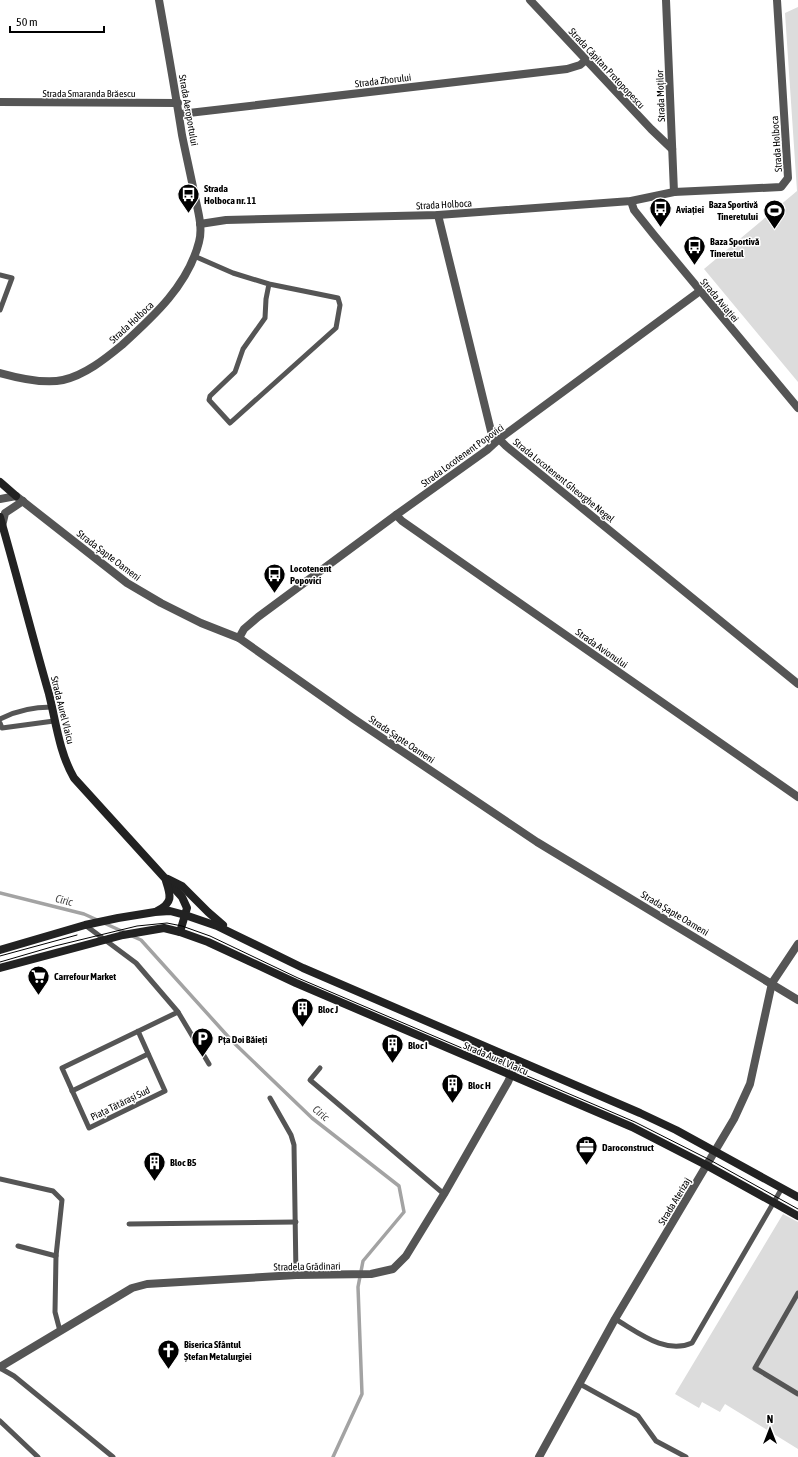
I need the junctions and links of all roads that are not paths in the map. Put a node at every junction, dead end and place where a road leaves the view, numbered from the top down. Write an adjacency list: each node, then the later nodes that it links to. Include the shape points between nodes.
1 (160, 0): 7 (street, Strada Aeroportului)
2 (530, 0): 5 (street, Strada Căpitan Protopopescu)
3 (666, 0): 9 (street, Strada Moților)
4 (777, 0): 10 (street, Strada Holboca, via 788,178 781,187)
5 (586, 60): 8 (street, Strada Zborului, via 567,69); 9 (street, Strada Căpitan Protopopescu)
6 (0, 102): 7 (street, Strada Smaranda Brăescu)
7 (178, 103): 8 (street, Strada Aeroportului)
8 (180, 114): 13 (street, Strada Aeroportului)
9 (672, 149): 10 (street, Strada Moților)
10 (674, 192): 11 (street, Strada Holboca)
11 (631, 201): 12 (street, Strada Holboca); 17 (street, Strada Aviației, via 634,210)
12 (438, 215): 13 (street, Strada Holboca, via 226,220); 21 (street, Strada Locotenent Gheorghe Negel, via 492,430)
13 (200, 224): 14 (street, Strada Holboca, via 200,240)
14 (194, 256): 16 (lane); 19 (street, Strada Holboca, via 182,281 166,303 108,357 84,372 63,380 41,381)
15 (0, 274): 18 (lane, via 12,278)
16 (269, 284): 16 (lane, via 265,318 243,349 235,372 210,396 210,400 230,423 336,328 340,305 338,298)
17 (700, 291): 20 (street, Strada Aviației); 21 (street, Strada Locotenent Popovici)
18 (0, 310)
19 (0, 373)
20 (798, 408)
21 (499, 440): 25 (street, Strada Locotenent Popovici); 29 (street, Strada Locotenent Gheorghe Negel)
22 (0, 482): 23 (main road)
23 (20, 498): 24 (street); 27 (street, via 5,513); 28 (street, Strada Șapte Oameni, via 127,583 201,623)
24 (0, 499)
25 (396, 515): 28 (street, Strada Locotenent Popovici, via 244,629); 34 (street, Strada Avionului)
26 (0, 517): 27 (main road, Strada Aurel Vlaicu)
27 (2, 526): 30 (main road, Strada Aurel Vlaicu)
28 (239, 638): 45 (street, Strada Șapte Oameni, via 537,842)
29 (798, 684)
30 (52, 707): 31 (lane, via 34,707); 32 (main road, Strada Aurel Vlaicu)
31 (0, 719)
32 (54, 721): 33 (lane); 35 (main road, Strada Aurel Vlaicu, via 68,768 74,778)
33 (1, 726)
34 (798, 797)
35 (164, 877): 36 (main road, via 170,900 164,908); 37 (main road, Strada Aurel Vlaicu, via 182,897 187,908); 40 (main road, Strada Aurel Vlaicu, via 182,886)
36 (155, 912): 37 (main road, Strada Aurel Vlaicu, via 170,911); 38 (main road, Strada Aurel Vlaicu)
37 (185, 915): 39 (main road, Strada Aurel Vlaicu); 40 (main road, Strada Aurel Vlaicu, via 201,919)
38 (85, 925): 41 (lane); 43 (main road, Strada Aurel Vlaicu)
39 (180, 932): 41 (main road, Strada Aurel Vlaicu, via 164,928); 53 (main road, Strada Aurel Vlaicu, via 208,942)
40 (232, 934): 50 (main road, Strada Aurel Vlaicu, via 303,968)
41 (104, 940): 44 (main road, Strada Aurel Vlaicu); 47 (lane, via 136,963)
42 (798, 944): 45 (street, Strada Aterizaj)
43 (0, 950)
44 (0, 968)
45 (772, 984): 46 (street, Strada Șapte Oameni); 56 (street, Strada Aterizaj, via 750,1084 734,1119)
46 (798, 1000)
47 (178, 1012): 48 (lane); 51 (lane)
48 (138, 1031): 49 (lane, Piața Tătărași Sud); 54 (lane, via 62,1068)
49 (148, 1054): 54 (lane); 54 (lane, Piața Tătărași Sud, via 165,1091 89,1128)
50 (517, 1061): 53 (street, Stradela Grădinari); 56 (main road, Strada Aurel Vlaicu, via 640,1113)
51 (210, 1064)
52 (320, 1068): 60 (lane, via 310,1080)
53 (511, 1076): 57 (main road, Strada Aurel Vlaicu, via 632,1127); 60 (street, Stradela Grădinari)
54 (72, 1091)
55 (270, 1098): 64 (lane, via 294,1145)
56 (715, 1151): 57 (street, Strada Aterizaj); 59 (main road, Strada Aurel Vlaicu)
57 (706, 1165): 62 (main road, Strada Aurel Vlaicu); 70 (street, Strada Aterizaj)
58 (0, 1179): 67 (lane, via 53,1191 62,1200)
59 (782, 1188): 61 (main road, Strada Aurel Vlaicu); 62 (lane)
60 (444, 1194): 68 (street, Stradela Grădinari, via 406,1256 393,1269 371,1274)
61 (798, 1197)
62 (774, 1202): 63 (main road, Strada Aurel Vlaicu); 70 (lane, via 692,1343 675,1347 657,1343)
63 (798, 1216)
64 (296, 1222): 65 (lane); 68 (lane)
65 (129, 1224)
66 (18, 1246): 67 (lane)
67 (56, 1256): 71 (lane, via 55,1312)
68 (296, 1275): 71 (street, Stradela Grădinari, via 147,1284 132,1288)
69 (798, 1293): 74 (lane, via 755,1368)
70 (615, 1319): 73 (street, Strada Aterizaj)
71 (60, 1331): 72 (street, Stradela Grădinari)
72 (0, 1368): 77 (lane, via 14,1376)
73 (580, 1384): 78 (street, Strada Aterizaj); 79 (lane, via 638,1416 656,1441)
74 (798, 1394)
75 (0, 1421): 76 (lane)
76 (38, 1457)
77 (113, 1457)
78 (538, 1457)
79 (686, 1457)

